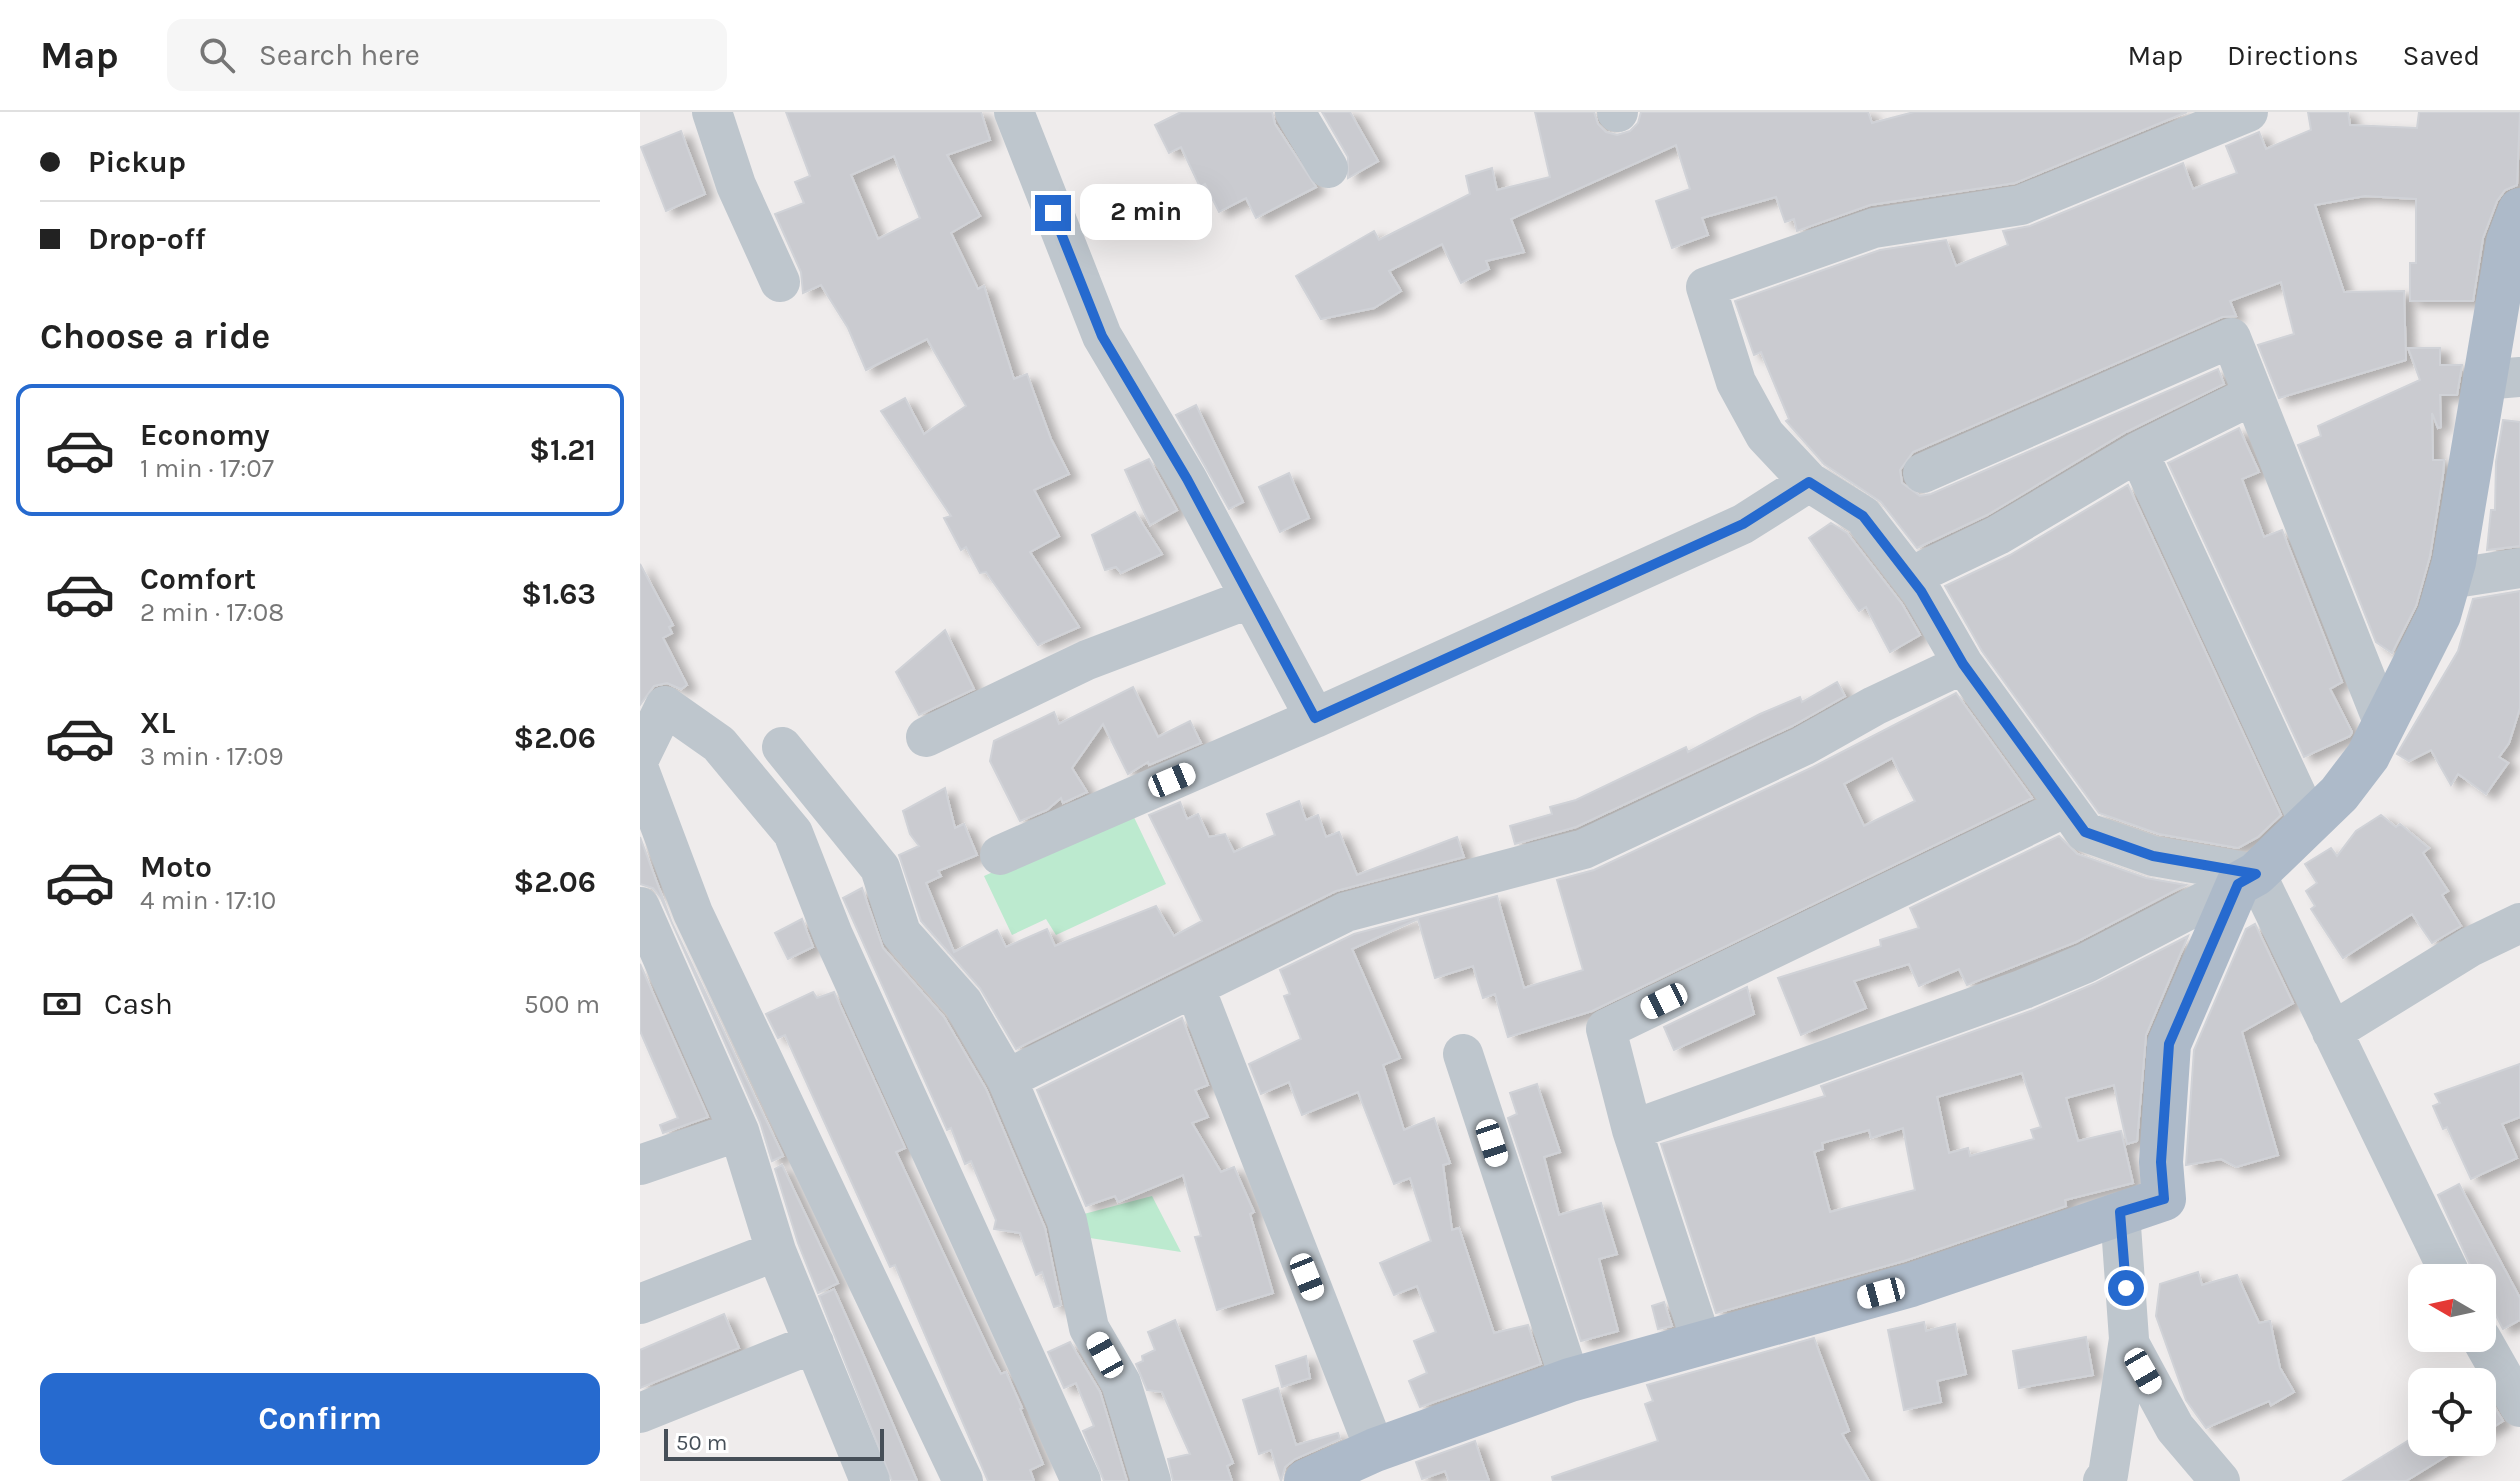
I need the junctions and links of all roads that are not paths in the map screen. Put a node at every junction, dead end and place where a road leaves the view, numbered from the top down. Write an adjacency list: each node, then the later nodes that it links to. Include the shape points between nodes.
1 (712, 112): 7 (street, via 736,185)
2 (1014, 112): 16 (street, via 1102,336)
3 (1295, 112): 5 (street)
4 (2248, 112): 12 (street, via 2021,205 1874,228 1706,287 1736,382 1765,435)
5 (1328, 168)
6 (2520, 210): 8 (main road, via 2508,242)
7 (780, 282)
8 (2501, 379): 15 (main road)
9 (2253, 395): 10 (street); 11 (street, via 2231,338); 19 (street)
10 (2138, 452): 14 (street, via 1998,535); 25 (street)
11 (1923, 473)
12 (1809, 482): 14 (street, via 1863,516); 18 (street, via 1743,524)
13 (2520, 568): 15 (street)
14 (1910, 577): 17 (street)
15 (2449, 579): 19 (main road, via 2423,650)
16 (1251, 598): 18 (street); 20 (street, via 1087,660)
17 (1963, 664): 24 (street); 30 (street, via 1584,849 1346,912)
18 (1315, 718): 26 (street)
19 (2383, 722): 25 (main road, via 2368,756)
20 (926, 737)
21 (782, 747): 33 (street, via 880,868 901,933 963,1003)
22 (640, 757): 51 (street, via 665,706 719,744 793,833 833,935)
23 (640, 772): 50 (street, via 693,913)
24 (2066, 807): 27 (street, via 2085,832 2153,856); 34 (street, via 1606,1029)
25 (2310, 824): 27 (main road)
26 (1000, 855)
27 (2247, 879): 31 (street); 34 (street, via 2086,963 2024,989); 37 (main road, via 2169,1044 2161,1162 2164,1199)
28 (640, 907): 35 (street)
29 (2520, 923): 31 (street, via 2470,947)
30 (1195, 988): 33 (street); 48 (street)
31 (2332, 1032): 39 (street)
32 (1463, 1054): 45 (street)
33 (1007, 1079): 52 (street, via 1067,1221 1089,1328 1121,1383)
34 (1632, 1130): 42 (street)
35 (739, 1131): 36 (street); 38 (street)
36 (640, 1165)
37 (2120, 1212): 42 (main road, via 1911,1285); 43 (street)
38 (776, 1251): 40 (street); 41 (street)
39 (2445, 1264)
40 (640, 1304)
41 (814, 1343): 47 (street); 49 (street)
42 (1702, 1343): 45 (main road)
43 (2129, 1343): 54 (street); 55 (street, via 2175,1428)
44 (2499, 1357): 46 (street)
45 (1570, 1380): 48 (main road)
46 (2520, 1407)
47 (640, 1413)
48 (1375, 1450): 53 (main road)
49 (870, 1481)
50 (963, 1481)
51 (1081, 1481)
52 (1151, 1481)
53 (1306, 1481)
54 (2103, 1481)
55 (2220, 1481)

